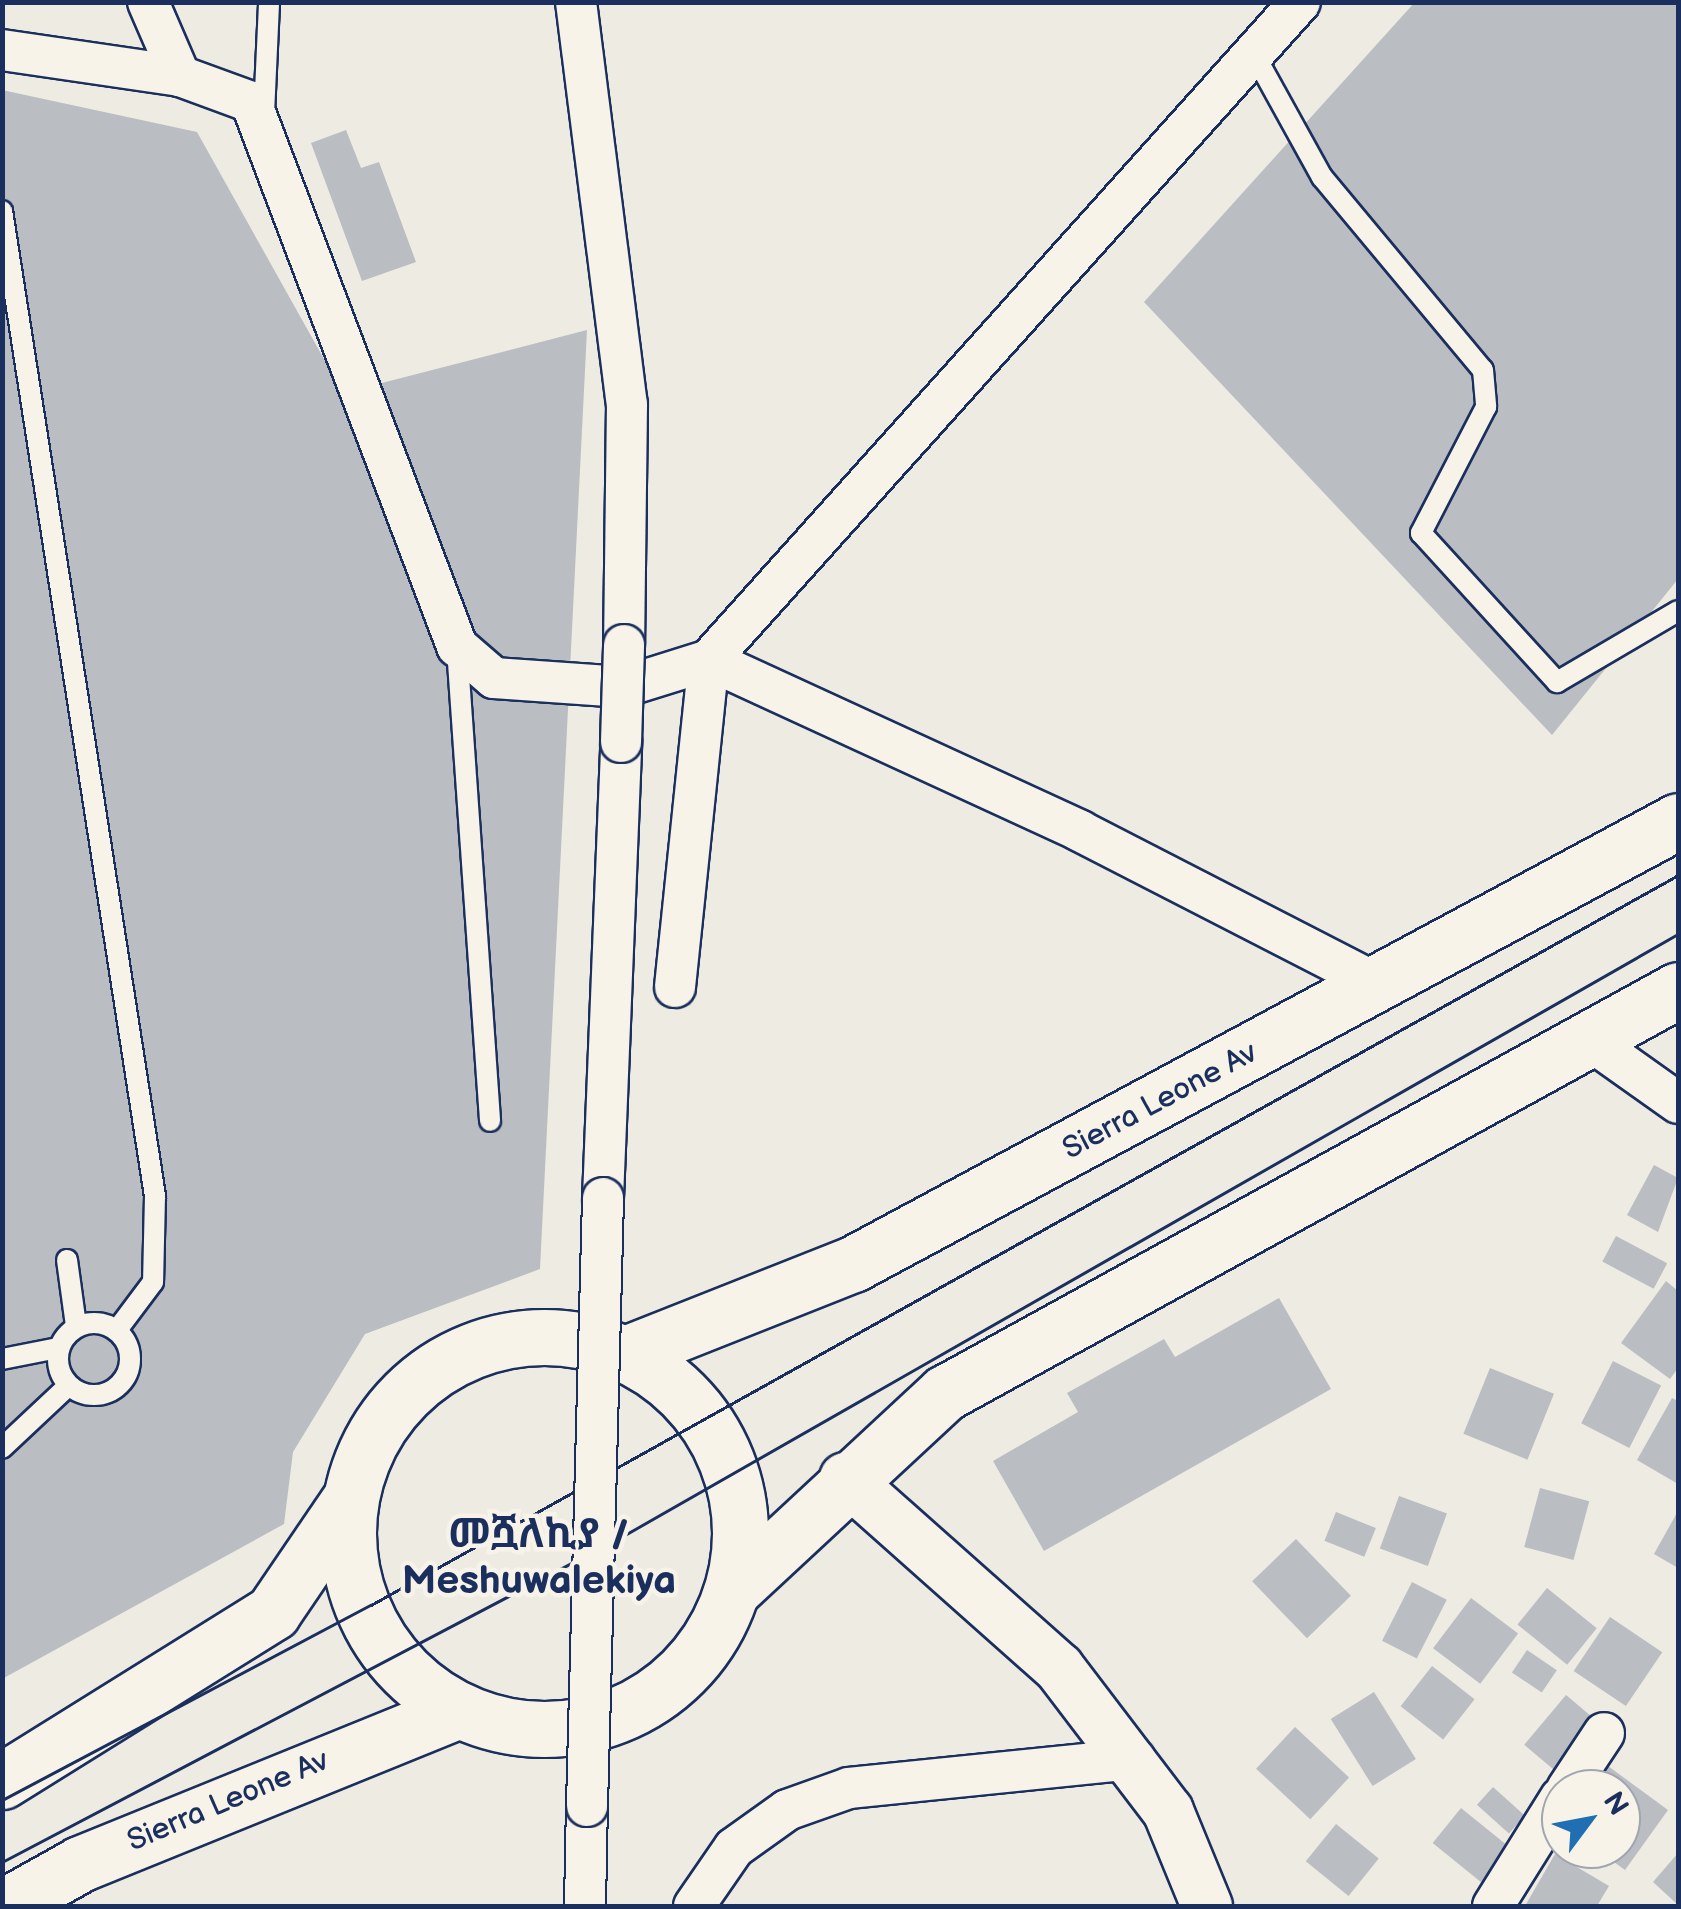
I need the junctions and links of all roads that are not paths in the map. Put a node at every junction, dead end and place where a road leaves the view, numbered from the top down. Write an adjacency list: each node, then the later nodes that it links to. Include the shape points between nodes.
1 (148, 2): 7 (street)
2 (268, 2): 8 (lane)
3 (576, 2): 38 (street, bridge, via 627,404)
4 (1300, 2): 6 (street)
5 (2, 50): 7 (street)
6 (1254, 54): 10 (lane, via 1322,177 1484,370 1486,407 1421,533 1557,682); 12 (street)
7 (180, 76): 8 (street, via 234,92)
8 (264, 116): 11 (street)
9 (2, 211): 22 (lane, via 155,1196 152,1282)
10 (1678, 612)
11 (456, 646): 12 (street, via 494,678 537,688 624,687); 19 (lane)
12 (709, 660): 14 (street, via 1080,831); 15 (street)
13 (1678, 821): 14 (main road, Sierra Leone Av)
14 (1378, 984): 24 (main road, Sierra Leone Av, via 854,1264)
15 (675, 987)
16 (1678, 990): 17 (main road)
17 (1588, 1040): 18 (street); 28 (main road, via 945,1393)
18 (1678, 1103)
19 (490, 1122)
20 (67, 1260): 21 (lane)
21 (76, 1326): 22 (lane); 23 (lane)
22 (116, 1330): 26 (lane, via 130,1355 122,1382 98,1396)
23 (58, 1348): 25 (lane); 26 (lane)
24 (628, 1354): 29 (main road, via 558,1335 486,1343 438,1368 373,1432); 30 (main road, via 685,1394 724,1452 742,1519)
25 (2, 1359)
26 (68, 1386): 27 (lane)
27 (2, 1448)
28 (845, 1478): 30 (main road); 33 (street, via 1058,1668)
29 (349, 1500): 31 (main road, via 349,1563 369,1623 406,1674); 35 (main road, via 273,1612)
30 (735, 1588): 31 (main road, via 694,1664 625,1715 541,1732)
31 (457, 1711): 37 (main road, Sierra Leone Av, via 80,1864)
32 (1604, 1733): 34 (street)
33 (1135, 1759): 39 (street, via 849,1788 787,1810 734,1848); 40 (street)
34 (1580, 1769)
35 (2, 1781)
36 (1541, 1830): 41 (street)
37 (5, 1906)
38 (585, 1906)
39 (694, 1906)
40 (1207, 1906)
41 (1493, 1906)

